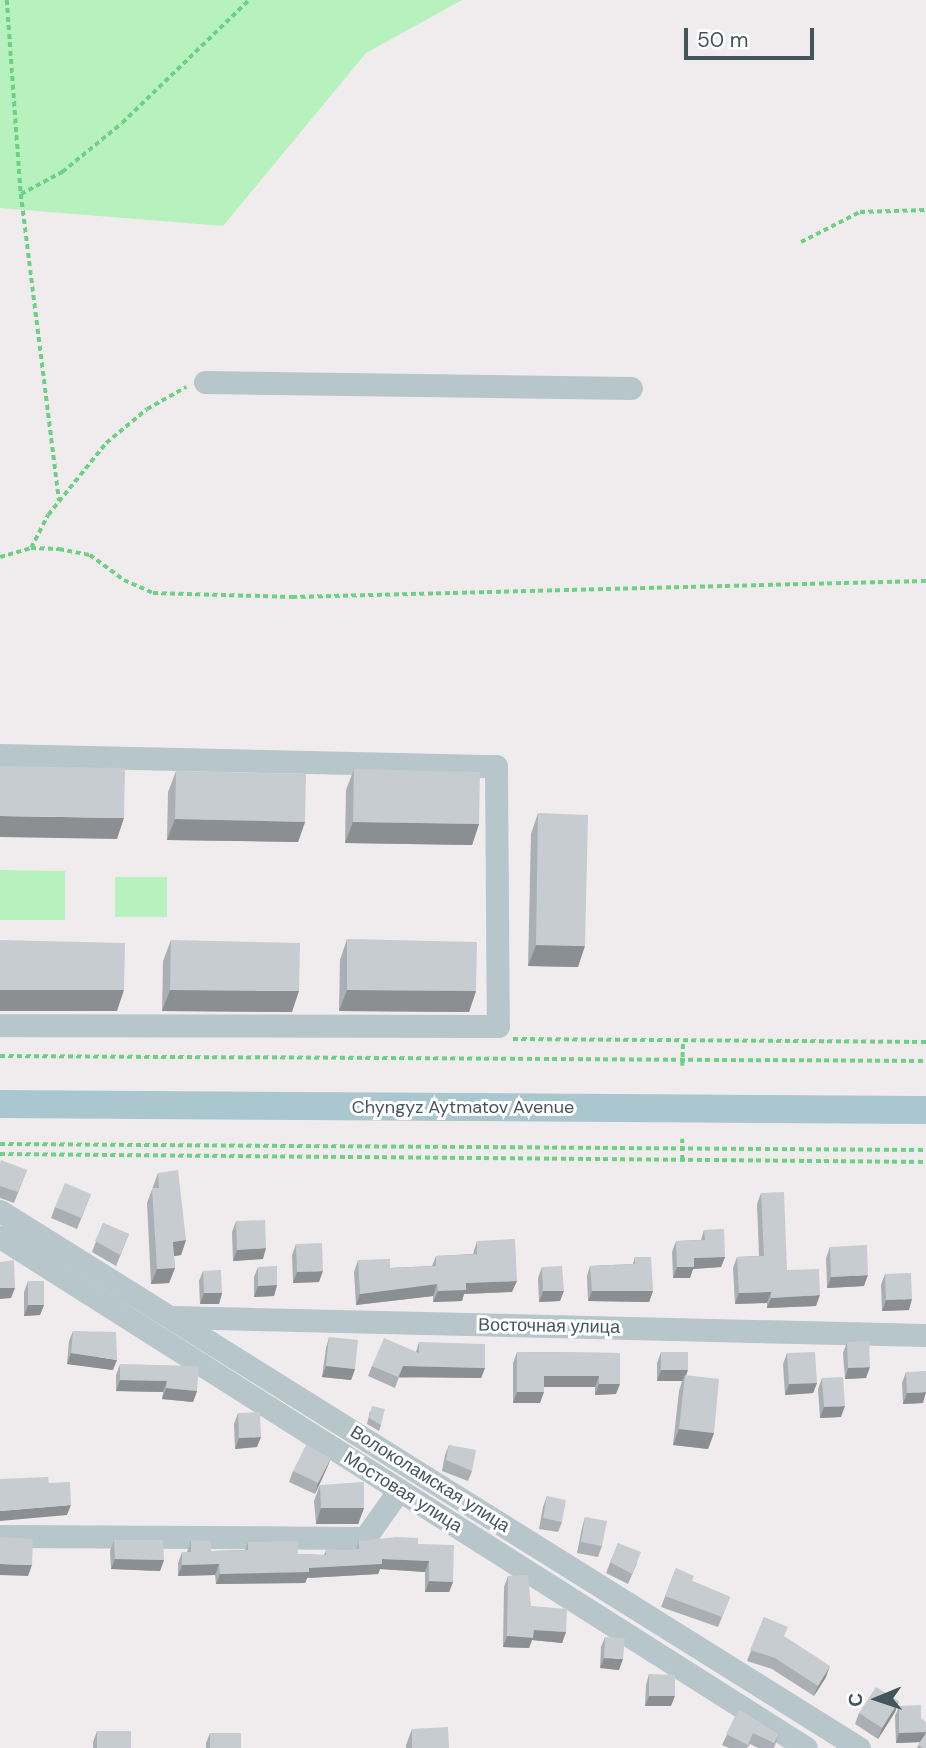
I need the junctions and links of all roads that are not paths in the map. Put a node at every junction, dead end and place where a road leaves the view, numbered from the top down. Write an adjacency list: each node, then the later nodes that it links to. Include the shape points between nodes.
1 (205, 382): 2 (street)
2 (631, 388)
3 (0, 755): 4 (street, via 496,766 498,1026)
4 (0, 1025)
5 (0, 1104): 6 (main road, Chyngyz Aytmatov Avenue)
6 (926, 1110)
7 (0, 1212): 9 (street, Волоколамская улица)
8 (0, 1237): 11 (street, Мостовая улица)
9 (172, 1317): 10 (street, Восточная улица); 14 (street, Волоколамская улица)
10 (926, 1335)
11 (399, 1490): 12 (street, via 365,1538 272,1540 183,1533); 13 (street, Мостовая улица)
12 (0, 1536)
13 (806, 1748)
14 (859, 1748)

